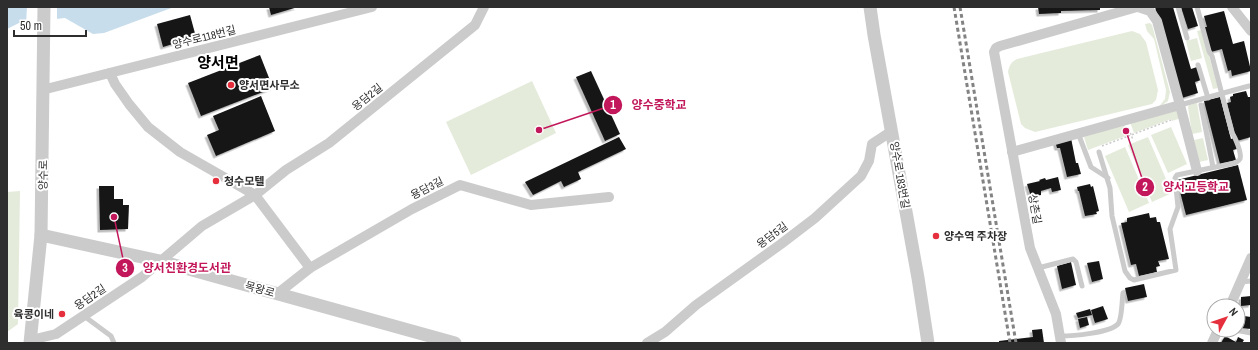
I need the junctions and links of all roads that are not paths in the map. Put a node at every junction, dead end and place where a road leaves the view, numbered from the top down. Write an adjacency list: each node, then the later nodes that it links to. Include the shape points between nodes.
1 (44, 7): 16 (street, 양수로)
2 (372, 7): 14 (street, 양수로118번길)
3 (484, 7): 28 (street, 용담2길, via 475,25 329,143 286,170)
4 (870, 7): 21 (street, 양수로 183번길)
5 (1111, 7): 10 (lane)
6 (1138, 7): 10 (street); 19 (street, via 1150,11 1155,18)
7 (1178, 7): 12 (lane)
8 (1197, 7): 17 (lane)
9 (1232, 7): 11 (street)
10 (1106, 16): 23 (street, 상촌길, via 996,48 994,56)
11 (1251, 31)
12 (1187, 38)
13 (1198, 65): 18 (lane)
14 (110, 73): 16 (street, 양수로118번길); 28 (street, via 129,104 148,127 180,152)
15 (1249, 86): 17 (lane)
16 (42, 90): 30 (street, 양수로)
17 (1222, 94): 18 (lane); 25 (lane, via 1240,158 1235,163)
18 (1208, 98): 19 (lane)
19 (1180, 105): 22 (street); 26 (street)
20 (1201, 105): 25 (lane)
21 (892, 132): 45 (street, 용담5길, via 872,144 869,161 861,176 815,218); 46 (street, 양수로 183번길)
22 (1078, 134): 23 (street); 27 (lane, via 1091,167)
23 (1012, 152): 34 (street, 상촌길, via 1030,248)
24 (1099, 152): 27 (lane)
25 (1213, 167): 26 (lane)
26 (1197, 171): 27 (lane, via 1175,178 1178,207 1170,229 1176,270 1134,280 1125,271 1112,216)
27 (1108, 178)
28 (255, 194): 32 (street, 용담2길, via 202,226); 33 (street)
29 (609, 197): 33 (street, 용담3길, via 531,205 460,185 412,209)
30 (41, 235): 32 (street, 목왕로); 42 (street, 양수로)
31 (1251, 258): 35 (street)
32 (160, 261): 38 (street, 목왕로); 40 (street, 용담2길, via 142,277)
33 (310, 268): 38 (street, 용담3길)
34 (1038, 268): 36 (lane, via 1073,259); 41 (street, 상촌길, via 1056,314)
35 (1246, 282): 39 (street)
36 (1082, 286)
37 (1123, 293): 41 (lane, 상촌길, via 1120,320 1116,326)
38 (277, 294): 44 (street, 목왕로)
39 (1235, 298)
40 (84, 316): 42 (street, 용담2길, via 56,334); 43 (lane, via 111,336)
41 (1061, 340)
42 (30, 341)
43 (114, 343)
44 (455, 343)
45 (647, 343)
46 (928, 343)

